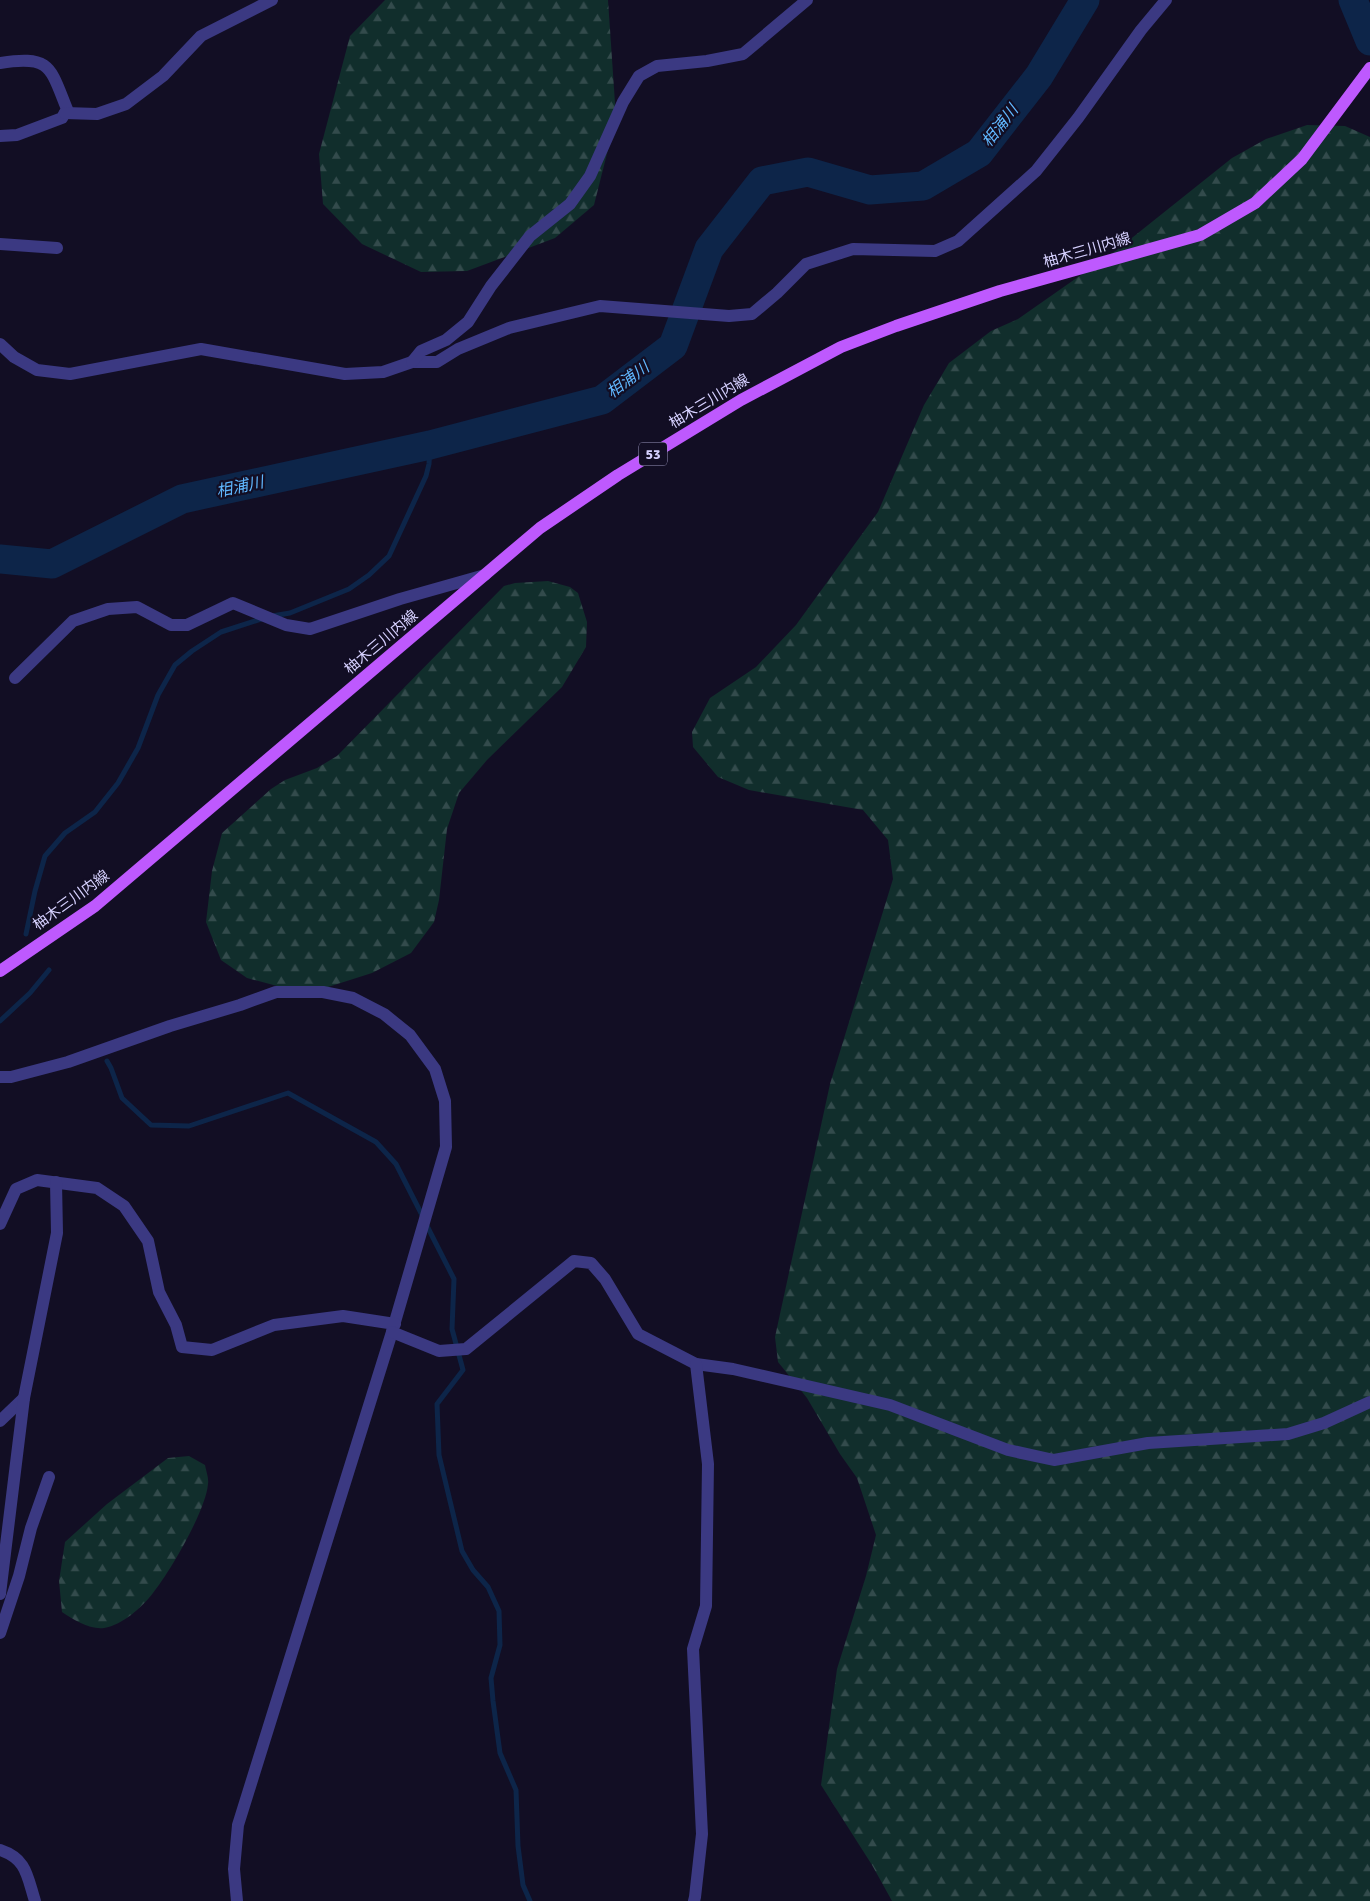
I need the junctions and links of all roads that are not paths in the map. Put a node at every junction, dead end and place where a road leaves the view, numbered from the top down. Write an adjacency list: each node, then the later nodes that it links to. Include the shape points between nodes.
1 (272, 0): 6 (street, via 201,36 163,76 126,104 98,114)
2 (807, 0): 11 (street, via 743,54 657,66 639,76 622,102 590,176 570,204 530,236 468,322 446,340 421,351)
3 (1166, 0): 11 (street, via 1036,171 958,241 935,251 853,249 806,264 752,314 729,316 600,306 509,328 458,349 437,362)
4 (0, 63): 6 (street, via 38,61 52,72 68,110)
5 (1370, 68): 12 (main road, 柚木三川内線 / 53, via 1302,158 1255,203 1200,235 1000,291 841,347 741,400 618,476 540,528)
6 (65, 113): 7 (street, via 62,118 26,131)
7 (0, 136)
8 (0, 244): 9 (street)
9 (57, 248)
10 (0, 344): 11 (street, via 14,357 38,370 70,374 201,349 345,374 382,372)
11 (412, 362)
12 (485, 575): 13 (street, via 310,629 286,624 233,603 187,625 171,625 137,607 108,609 73,621); 14 (main road, 柚木三川内線 / 53, via 95,906)
13 (15, 678)
14 (0, 971)
15 (0, 1077): 18 (street, via 68,1062 276,992 323,992 353,998 384,1014 410,1035 435,1070 445,1101 446,1147)
16 (56, 1182): 17 (street, via 37,1180 16,1189); 18 (street, via 97,1188 124,1206 148,1241 159,1292 176,1325 182,1347 212,1350 274,1325 343,1316); 20 (street, via 57,1232)
17 (0, 1224)
18 (394, 1328): 19 (street, via 439,1351 466,1349 574,1261 591,1263 638,1334); 28 (street, via 238,1826 234,1869)
19 (696, 1364): 21 (street, via 733,1368 890,1404 1008,1450 1054,1460 1148,1443 1288,1434 1324,1423); 29 (street, via 708,1464 706,1606 693,1649 702,1834)
20 (24, 1398): 22 (street); 24 (street)
21 (1370, 1402)
22 (0, 1421)
23 (49, 1477): 25 (street)
24 (0, 1594)
25 (0, 1634)
26 (0, 1850): 27 (street, via 13,1855 24,1868)
27 (34, 1901)
28 (237, 1901)
29 (694, 1901)

